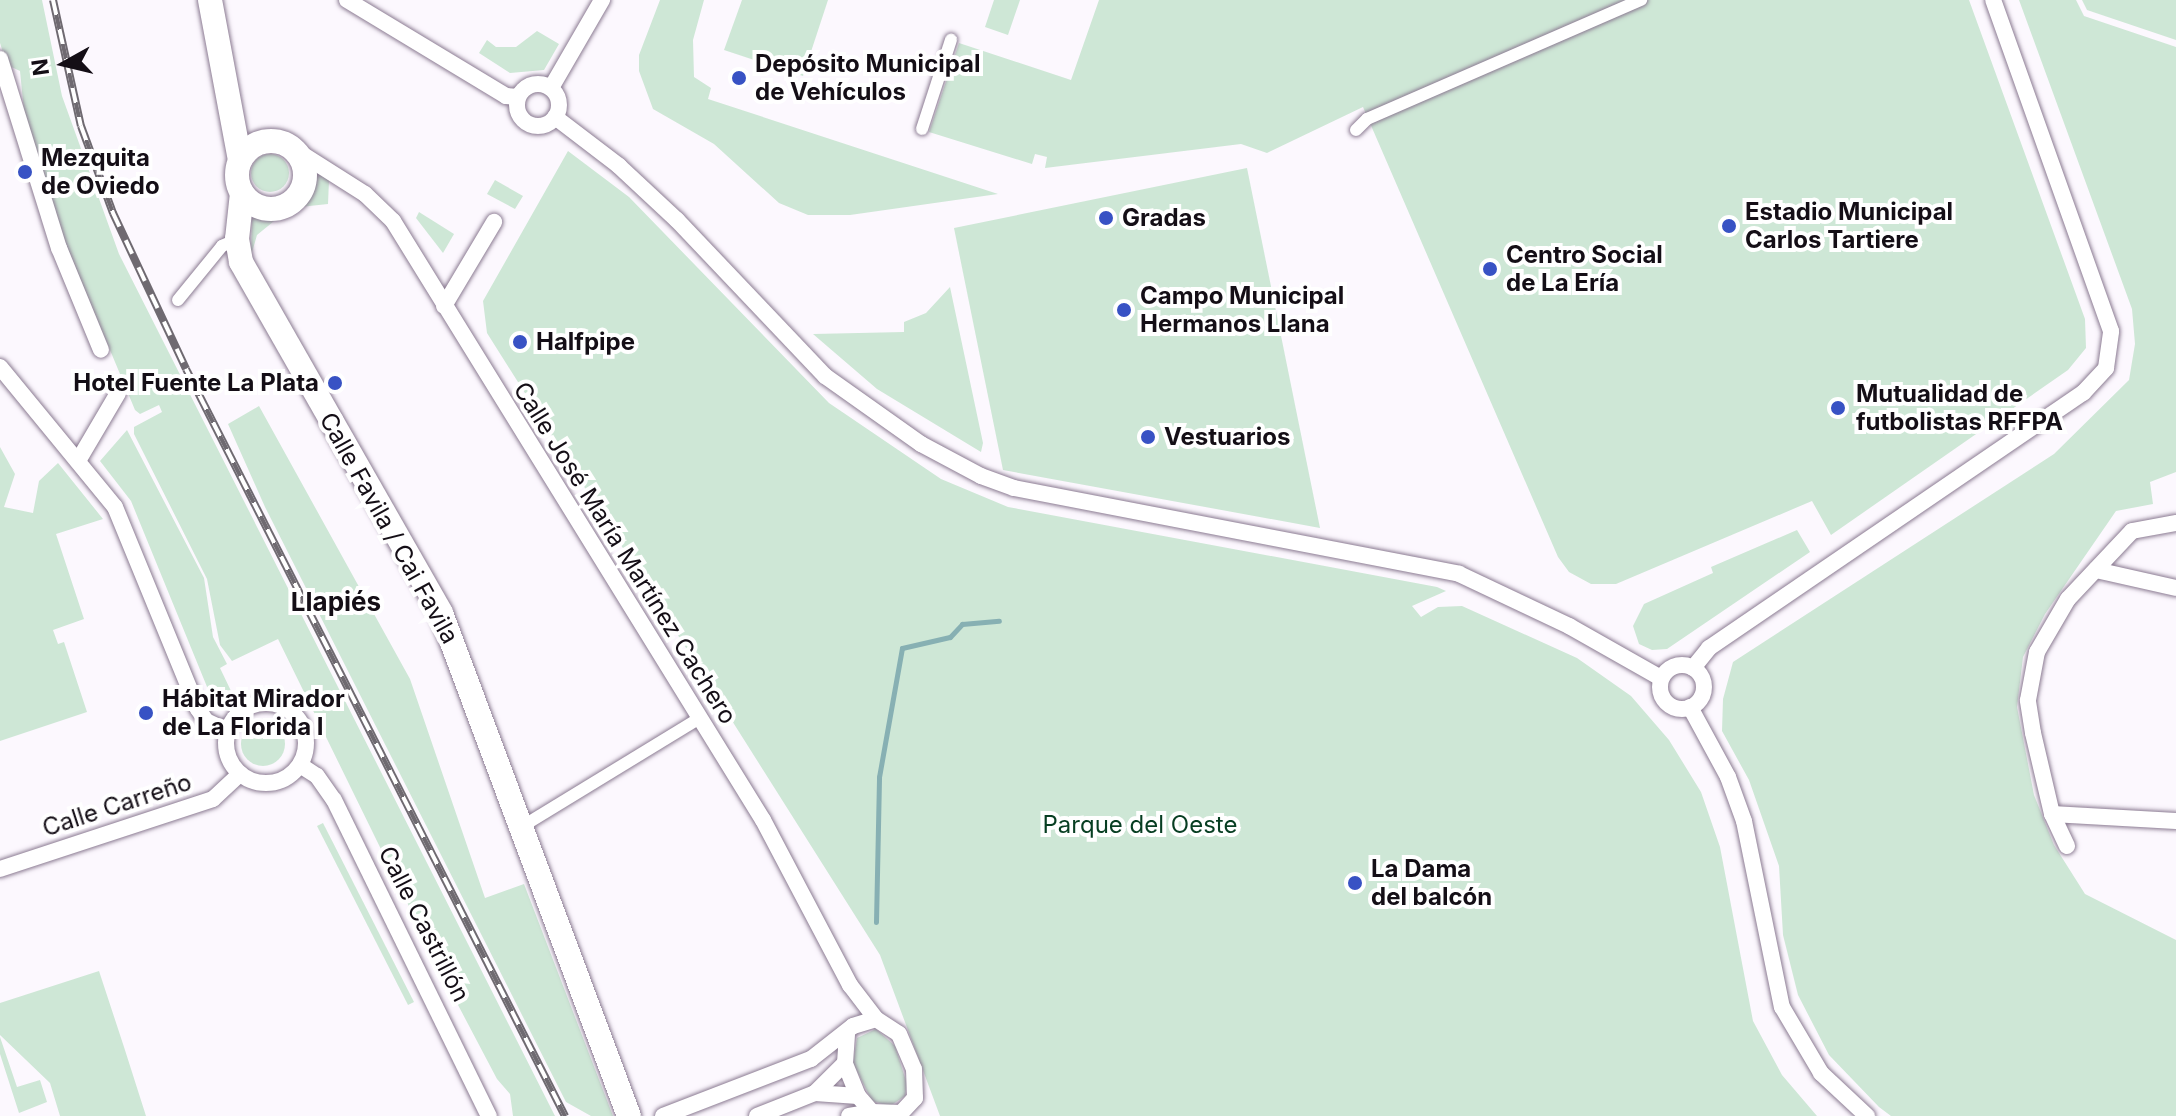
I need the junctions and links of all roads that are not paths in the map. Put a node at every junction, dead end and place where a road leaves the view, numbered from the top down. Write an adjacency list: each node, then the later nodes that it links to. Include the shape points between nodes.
1 (210, 0): 10 (main road)
2 (347, 0): 9 (street, via 506,96)
3 (602, 0): 8 (street)
4 (1641, 0): 13 (street, via 1367,119)
5 (1993, 0): 29 (street, via 2111,331 2106,368 2083,393 1709,648)
6 (951, 40): 12 (street)
7 (0, 59): 22 (street, via 59,248)
8 (551, 88): 9 (street, via 532,84); 11 (street, via 559,105)
9 (518, 97): 11 (street, via 520,117 531,125 544,125)
10 (229, 100): 14 (main road, via 249,129); 16 (main road)
11 (555, 117): 30 (street, via 677,220 825,376 921,444 981,476 1014,488 1459,574 1569,626)
12 (922, 129)
13 (1356, 130)
14 (270, 141): 15 (main road); 16 (main road, via 250,148)
15 (294, 149): 17 (main road, via 305,177 296,199 286,207 261,208); 21 (street, Calle José María Martínez Cachero, via 365,194 393,221)
16 (240, 160): 17 (main road)
17 (242, 193): 19 (main road)
18 (494, 222): 21 (street)
19 (237, 239): 20 (street, via 222,246); 38 (main road, Calle Favila / Cai Favila, via 247,274 441,613)
20 (178, 300)
21 (444, 306): 32 (street, Calle José María Martínez Cachero)
22 (101, 350)
23 (0, 367): 25 (street)
24 (118, 393): 25 (street)
25 (78, 461): 33 (street, via 121,518 202,716)
26 (2176, 523): 27 (street, via 2132,531)
27 (2096, 570): 28 (street); 36 (street, via 2050,626 2031,676 2033,733)
28 (2176, 588)
29 (1693, 668): 30 (street, via 1677,665); 31 (street, via 1704,690)
30 (1661, 678): 31 (street, via 1660,692 1668,705)
31 (1690, 707): 53 (street, via 1728,777 1751,843 1782,1007 1821,1073)
32 (700, 718): 38 (street); 41 (street, Calle José María Martínez Cachero, via 763,820 850,985)
33 (227, 731): 34 (street, via 249,705 278,704 292,711 306,737); 35 (street, via 226,750)
34 (300, 765): 35 (street, via 278,782 264,784); 48 (street, Calle Castrillón, via 317,776 334,800)
35 (240, 774): 40 (street, Calle Carreño, via 213,799)
36 (2052, 814): 37 (street); 39 (street)
37 (2176, 821)
38 (518, 829): 49 (main road, Calle Favila / Cai Favila)
39 (2067, 846)
40 (0, 869)
41 (876, 1019): 42 (street); 47 (street, via 899,1034 914,1069 915,1098)
42 (847, 1032): 43 (street); 50 (street, via 811,1059)
43 (845, 1063): 44 (street); 45 (street)
44 (815, 1093): 45 (street); 51 (street)
45 (858, 1096): 46 (street)
46 (872, 1112): 47 (street); 52 (street)
47 (902, 1114)
48 (489, 1116)
49 (629, 1116)
50 (663, 1116)
51 (757, 1116)
52 (849, 1116)
53 (1867, 1116)

